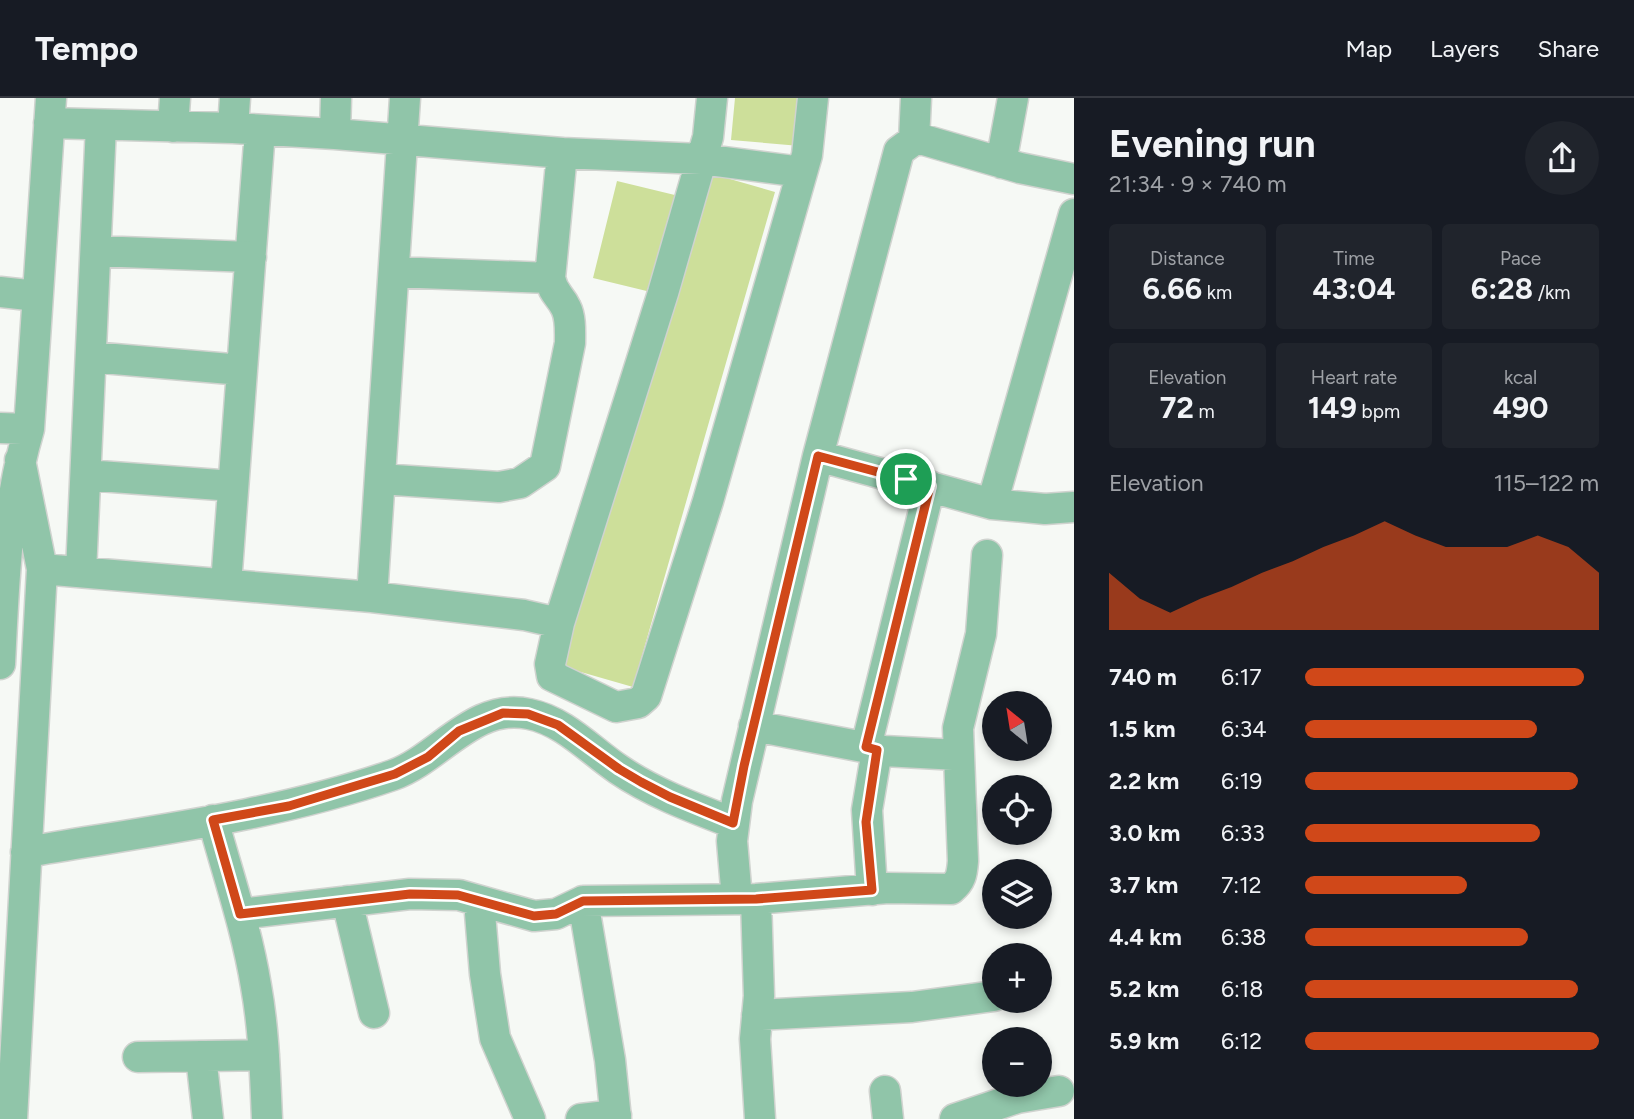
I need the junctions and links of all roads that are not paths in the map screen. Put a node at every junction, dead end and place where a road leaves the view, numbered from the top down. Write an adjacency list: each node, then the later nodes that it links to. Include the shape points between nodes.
1 (235, 98): 11 (street)
2 (336, 98): 12 (street)
3 (405, 98): 13 (street)
4 (712, 98): 16 (street)
5 (813, 98): 18 (street)
6 (916, 98): 14 (street)
7 (1013, 98): 17 (street)
8 (50, 110): 10 (street); 26 (street)
9 (174, 113): 10 (street); 11 (street)
10 (101, 125): 21 (street)
11 (247, 129): 12 (street); 22 (street)
12 (335, 134): 13 (street)
13 (400, 140): 15 (street); 23 (street)
14 (914, 140): 17 (street); 31 (street, via 899,150)
15 (562, 153): 16 (street); 24 (street)
16 (701, 159): 18 (street); 45 (street)
17 (1001, 163): 19 (street)
18 (802, 172): 45 (street, via 708,501 646,696 638,703 616,707 552,676 550,664)
19 (1074, 179)
20 (1074, 214): 38 (street)
21 (96, 251): 22 (street); 27 (street)
22 (251, 257): 28 (street)
23 (394, 272): 24 (street); 34 (street)
24 (550, 278): 34 (street, via 552,291 567,309 570,335 545,466 520,483 499,487)
25 (0, 292): 26 (street)
26 (37, 296): 30 (street)
27 (91, 357): 28 (street); 33 (street)
28 (242, 370): 35 (street)
29 (0, 428): 30 (street)
30 (30, 429): 32 (street)
31 (818, 456): 36 (street); 47 (street)
32 (20, 460): 37 (street); 41 (street); 46 (street, via 6,542)
33 (86, 475): 35 (street); 42 (street)
34 (380, 479): 44 (street)
35 (233, 486): 43 (street)
36 (930, 486): 38 (street); 48 (street)
37 (0, 500)
38 (992, 503): 39 (street)
39 (1074, 507)
40 (987, 555): 49 (street, via 981,634 958,728)
41 (41, 569): 42 (street); 52 (street)
42 (81, 572): 43 (street)
43 (226, 584): 44 (street)
44 (372, 597): 45 (street)
45 (559, 623)
46 (0, 664)
47 (754, 726): 48 (street); 51 (street)
48 (872, 748): 49 (street); 53 (street, via 866,822)
49 (958, 755): 53 (street, via 963,861 958,883 942,890)
50 (213, 820): 51 (street, via 289,806 395,774 428,757 459,731 503,713 528,714 558,725 641,782); 52 (street); 58 (street)
51 (733, 823): 54 (street)
52 (26, 852): 67 (street)
53 (872, 890): 54 (street)
54 (747, 899): 57 (street); 61 (street, via 759,996)
55 (347, 901): 56 (street, via 440,893); 58 (street); 60 (street)
56 (478, 901): 57 (street, via 534,916 556,914); 70 (street, via 495,1038)
57 (583, 901): 66 (street)
58 (240, 914): 62 (street, via 256,983)
59 (982, 998): 61 (street, via 912,1007)
60 (374, 1013)
61 (757, 1014): 72 (street)
62 (264, 1055): 63 (street); 69 (street)
63 (201, 1056): 64 (street); 68 (street)
64 (138, 1057)
65 (1059, 1091): 73 (street, via 1017,1098)
66 (616, 1117): 71 (street)
67 (12, 1119)
68 (208, 1119)
69 (267, 1119)
70 (530, 1119)
71 (581, 1119)
72 (760, 1119)
73 (955, 1119)

